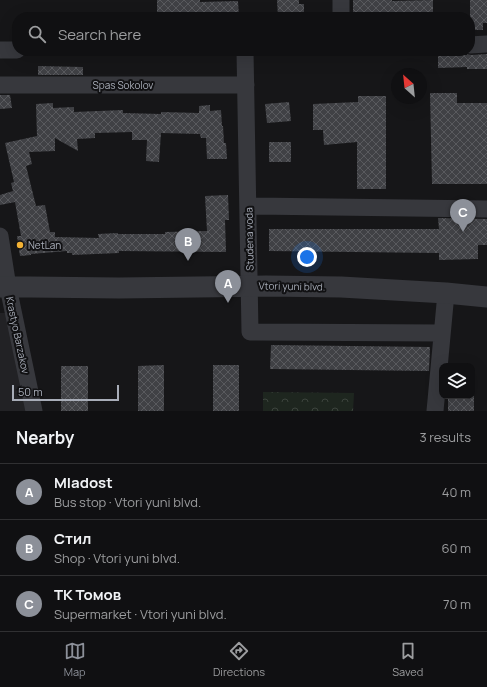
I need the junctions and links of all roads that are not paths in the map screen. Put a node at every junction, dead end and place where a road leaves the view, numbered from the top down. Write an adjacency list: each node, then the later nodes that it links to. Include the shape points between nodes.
1 (341, 0): 2 (street)
2 (341, 12)
3 (487, 44): 4 (street)
4 (475, 45)
5 (0, 50): 6 (street)
6 (12, 50)
7 (245, 56): 9 (street, Studena voda)
8 (0, 85): 9 (street, Spas Sokolov)
9 (246, 85): 10 (street, Studena voda)
10 (248, 206): 11 (street); 13 (street, Studena voda)
11 (487, 209)
12 (0, 236): 14 (street, Krastyo Barzakov)
13 (250, 286): 14 (street, Vtori yuni blvd.); 15 (street, Vtori yuni blvd., via 341,287); 17 (street, Studena voda, via 250,332)
14 (4, 287): 18 (street, Krastyo Barzakov)
15 (446, 293): 16 (street, Vtori yuni blvd.); 17 (street)
16 (487, 297)
17 (442, 333): 19 (street)
18 (34, 411)
19 (435, 411)

